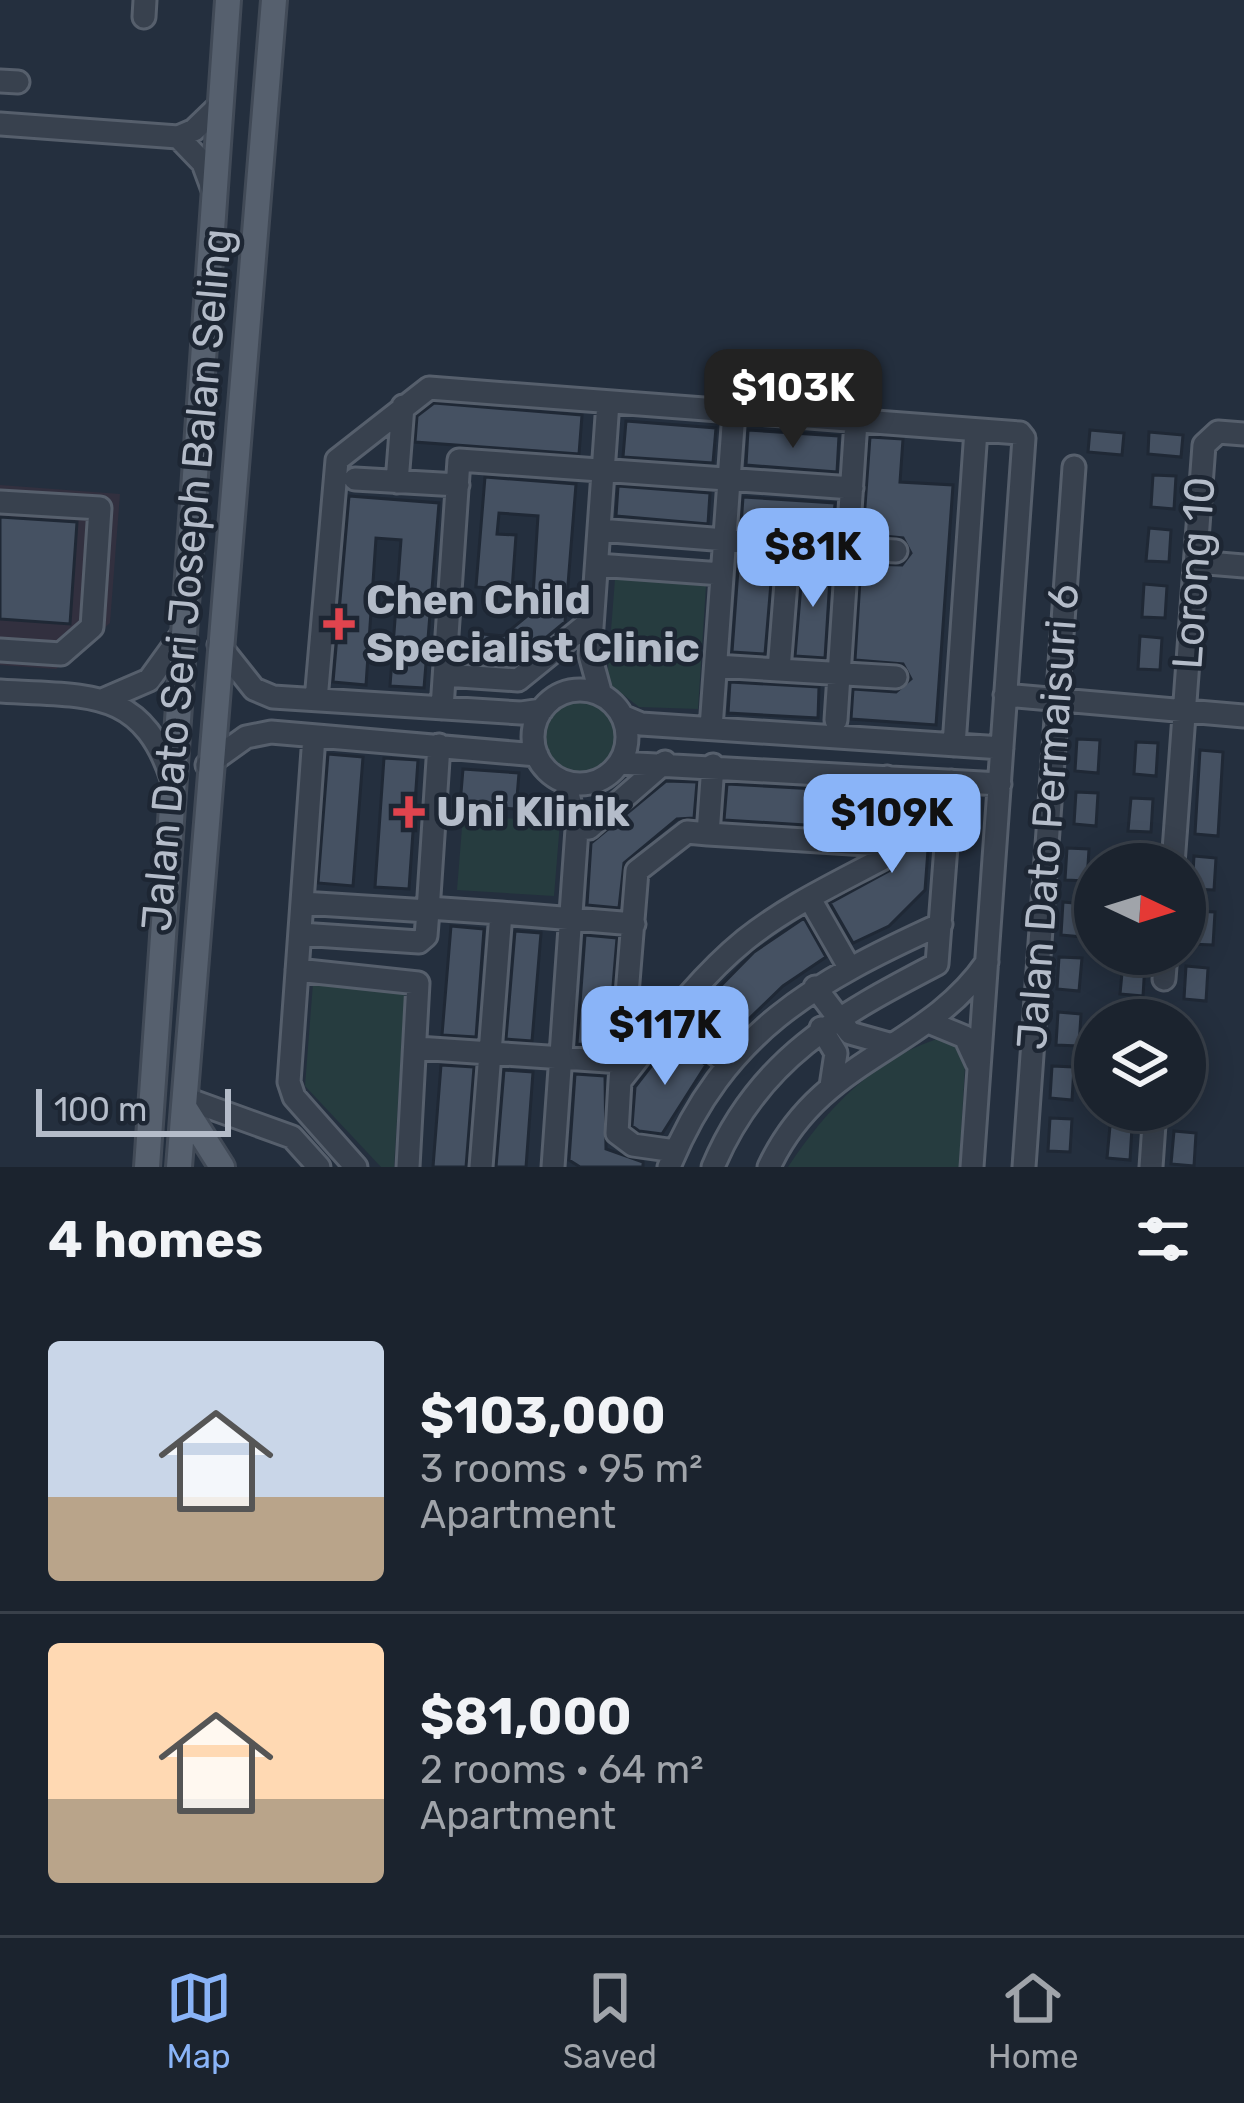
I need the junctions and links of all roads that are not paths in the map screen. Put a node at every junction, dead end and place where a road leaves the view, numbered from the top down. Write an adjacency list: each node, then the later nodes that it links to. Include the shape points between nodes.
1 (228, 0): 3 (main road, Jalan Dato Seri Joseph Balan Seling)
2 (274, 0): 33 (main road, Jalan Dato Seri Joseph Balan Seling)
3 (220, 104): 5 (street); 6 (main road, Jalan Dato Seri Joseph Balan Seling)
4 (0, 124): 5 (street)
5 (178, 137): 6 (street)
6 (213, 190): 31 (main road, Jalan Dato Seri Joseph Balan Seling)
7 (608, 402): 8 (street, via 436,388); 9 (street); 14 (street)
8 (403, 406): 17 (street); 47 (street, via 337,460)
9 (734, 412): 10 (street); 16 (street)
10 (856, 421): 11 (street); 19 (street)
11 (976, 430): 32 (street, via 1024,438); 58 (street)
12 (1244, 434): 26 (street, Lorong 10, via 1209,436)
13 (1074, 466): 45 (street, Jalan Dato Permaisuri 6)
14 (604, 470): 16 (street); 18 (street, via 459,460); 21 (street)
15 (355, 479): 17 (street)
16 (729, 479): 19 (street); 22 (street)
17 (398, 482): 18 (street)
18 (458, 485): 39 (street)
19 (852, 488): 24 (street)
20 (0, 502): 34 (street, via 100,508 92,627 61,654)
21 (599, 530): 22 (street); 27 (street)
22 (724, 540): 23 (street); 29 (street)
23 (789, 545): 24 (street); 37 (street)
24 (848, 549): 25 (street); 38 (street)
25 (896, 551)
26 (1196, 562): 28 (street); 50 (street, Lorong 10)
27 (597, 565): 29 (street); 30 (street)
28 (1244, 566)
29 (722, 574): 36 (street)
30 (592, 620): 35 (street); 39 (street, via 518,680)
31 (183, 633): 46 (street, via 149,680); 65 (main road, Jalan Dato Seri Joseph Balan Seling)
32 (1008, 642): 44 (street); 45 (street, via 1019,677)
33 (220, 645): 47 (street, via 254,689); 62 (main road, Jalan Dato Seri Joseph Balan Seling)
34 (0, 650)
35 (590, 655): 42 (street); 43 (street)
36 (716, 666): 37 (street); 54 (street)
37 (779, 670): 38 (street)
38 (839, 674): 40 (street); 53 (street)
39 (445, 675): 48 (street)
40 (896, 677)
41 (0, 691): 46 (street)
42 (568, 692): 43 (street); 49 (street)
43 (601, 695): 51 (street)
44 (1005, 695): 45 (street); 56 (street)
45 (1049, 698): 50 (street); 56 (street); 115 (street, Jalan Dato Permaisuri 6)
46 (105, 699): 65 (street, via 146,722)
47 (316, 700): 48 (street)
48 (442, 708): 49 (street)
49 (542, 710): 59 (street)
50 (1184, 712): 52 (street); 72 (street, Lorong 10)
51 (622, 716): 54 (street); 61 (street)
52 (1244, 716)
53 (836, 720)
54 (711, 728): 58 (street)
55 (314, 736): 57 (street); 62 (street, via 246,737); 75 (street)
56 (1002, 739): 58 (street); 69 (street)
57 (439, 745): 59 (street); 76 (street)
58 (954, 745)
59 (537, 755): 67 (street)
60 (664, 762): 61 (street); 63 (street); 70 (street, via 589,828)
61 (620, 763): 68 (street)
62 (207, 765): 99 (main road, Jalan Dato Seri Joseph Balan Seling)
63 (713, 765): 64 (street); 71 (street)
64 (887, 777): 66 (street); 73 (street)
65 (172, 779): 104 (main road, Jalan Dato Seri Joseph Balan Seling)
66 (951, 781): 69 (street); 80 (street)
67 (565, 782): 68 (street); 70 (street)
68 (596, 782): 70 (street)
69 (1000, 784): 82 (street)
70 (577, 829): 78 (street)
71 (708, 834): 73 (street); 79 (street, via 687,832 638,872)
72 (1175, 843)
73 (883, 845): 74 (street, via 882,859)
74 (810, 899): 83 (street); 88 (street, via 744,941)
75 (302, 903): 76 (street); 81 (street)
76 (428, 909): 77 (street); 81 (street, via 419,942)
77 (500, 913): 78 (street); 93 (street)
78 (571, 919): 79 (street); 94 (street)
79 (634, 924): 96 (street)
80 (941, 924): 83 (street); 89 (street, via 937,964)
81 (300, 934): 84 (street)
82 (989, 958): 90 (street); 97 (street)
83 (849, 968): 87 (street)
84 (297, 970): 92 (street, via 418,983); 108 (street, via 290,1090)
85 (1164, 975): 86 (street)
86 (1164, 980)
87 (815, 987): 89 (street); 95 (street)
88 (670, 1017): 95 (street); 96 (street)
89 (829, 1023): 91 (street); 98 (street, via 836,1053); 101 (street, via 776,1069)
90 (931, 1024): 91 (street); 97 (street, via 965,1037)
91 (889, 1044): 98 (street)
92 (416, 1048): 93 (street); 109 (street)
93 (490, 1053): 94 (street); 110 (street)
94 (561, 1058): 96 (street); 111 (street)
95 (727, 1063): 100 (street)
96 (621, 1072): 103 (street, via 617,1133)
97 (979, 1073): 114 (street)
98 (831, 1087): 113 (street)
99 (183, 1101): 105 (main road, Jalan Dato Seri Joseph Balan Seling); 106 (main road); 107 (street, via 292,1137)
100 (695, 1110): 101 (street); 103 (street)
101 (730, 1131): 112 (street)
102 (1154, 1131): 116 (street)
103 (672, 1159)
104 (147, 1167)
105 (178, 1167)
106 (222, 1167)
107 (319, 1167)
108 (356, 1167)
109 (408, 1167)
110 (481, 1167)
111 (553, 1167)
112 (713, 1167)
113 (769, 1167)
114 (972, 1167)
115 (1024, 1167)
116 (1151, 1167)

